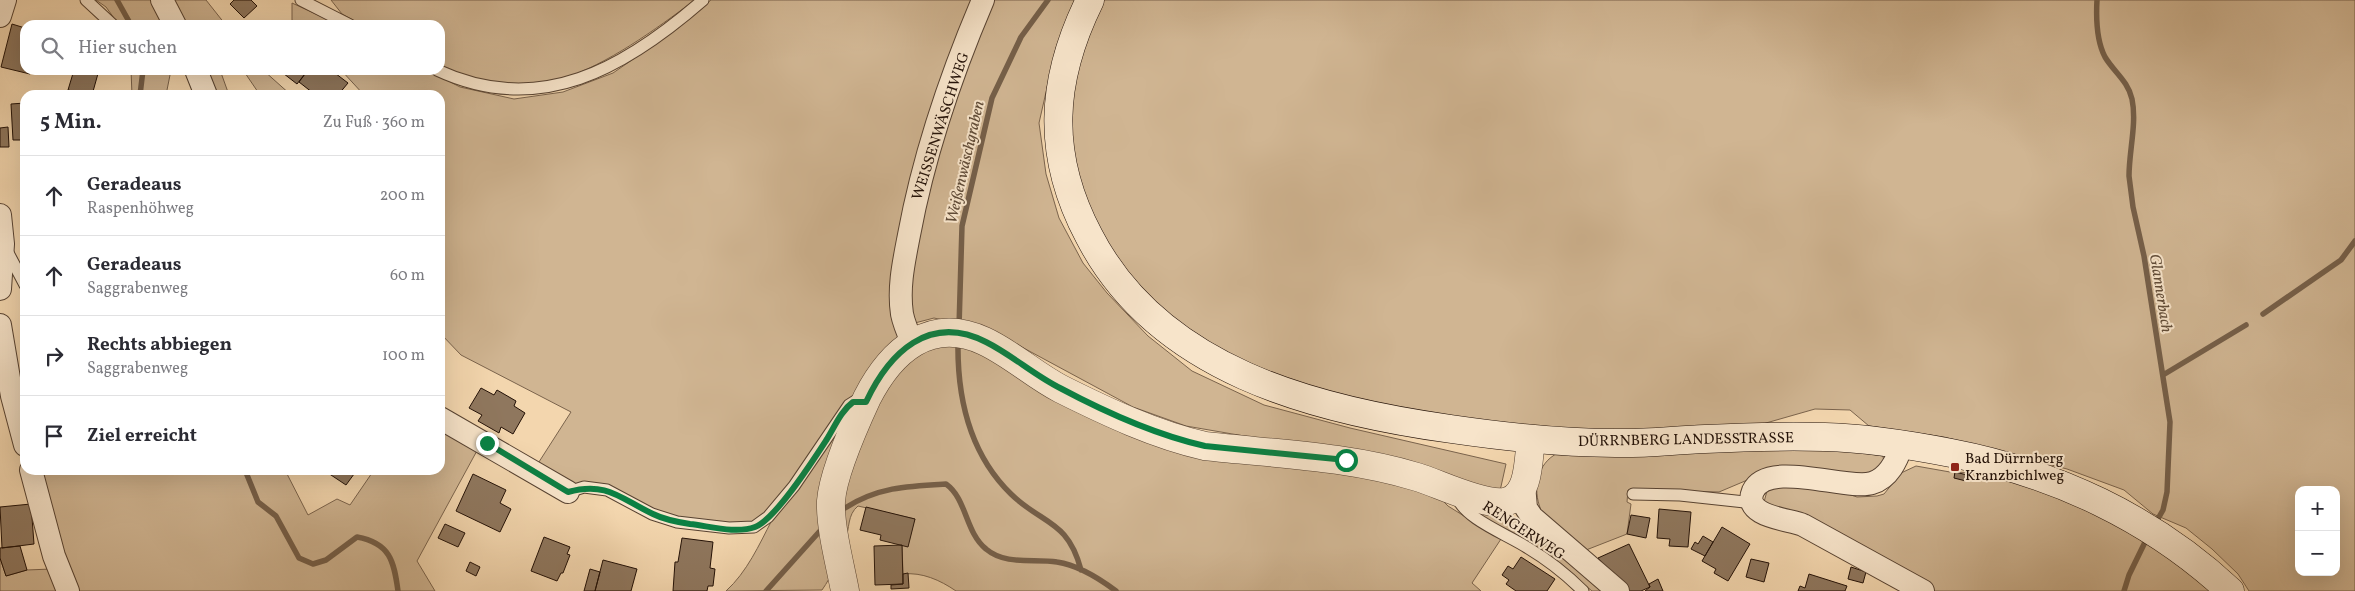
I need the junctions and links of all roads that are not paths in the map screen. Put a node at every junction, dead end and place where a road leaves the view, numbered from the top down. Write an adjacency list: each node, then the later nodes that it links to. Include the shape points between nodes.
1 (5, 0): 8 (street)
2 (86, 0): 9 (lane)
3 (162, 0): 10 (street)
4 (301, 0): 11 (lane)
5 (703, 0): 12 (lane, via 622,58 568,83 535,90 502,90)
6 (983, 0): 20 (street, WEISSENWÄSCHWEG, via 957,66 918,187 902,269 905,328)
7 (1090, 0): 24 (main road, DÜRRNBERG LANDESSTRASSE, via 1063,68 1058,104 1064,176 1078,215 1096,250 1144,311 1178,339 1258,383 1374,417)
8 (0, 16)
9 (108, 20)
10 (172, 20)
11 (340, 20)
12 (445, 73)
13 (198, 75): 14 (street)
14 (204, 90)
15 (0, 215): 16 (street)
16 (3, 244): 17 (lane); 18 (street)
17 (20, 276)
18 (0, 289)
19 (0, 325): 23 (street)
20 (912, 342): 21 (main road, via 891,363); 28 (main road, via 924,335 960,334 995,347 1060,388 1185,442 1346,460)
21 (866, 402): 29 (lane, via 857,400 849,405 794,486 768,517 754,527 729,528 677,522 652,514 607,490 584,487); 35 (main road, via 843,459 832,499)
22 (445, 421): 29 (street)
23 (20, 426)
24 (1531, 440): 25 (main road, DÜRRNBERG LANDESSTRASSE, via 1618,443 1829,437); 27 (main road)
25 (1902, 445): 32 (street, via 1888,472 1872,483 1776,478 1753,491); 39 (main road, DÜRRNBERG LANDESSTRASSE, via 2000,464 2093,498 2149,528)
26 (32, 475): 34 (street, via 54,556)
27 (1524, 485): 31 (main road, via 1514,498); 33 (street, via 1526,508)
28 (1455, 490): 31 (main road); 36 (lane, RENGERWEG, via 1465,510 1551,563)
29 (568, 492)
30 (1632, 494): 32 (lane, via 1680,495)
31 (1494, 502): 33 (street)
32 (1754, 503): 38 (street, via 1759,512 1803,525)
33 (1538, 522): 37 (street)
34 (68, 591)
35 (845, 591)
36 (1583, 591)
37 (1618, 591)
38 (1923, 591)
39 (2230, 591)

